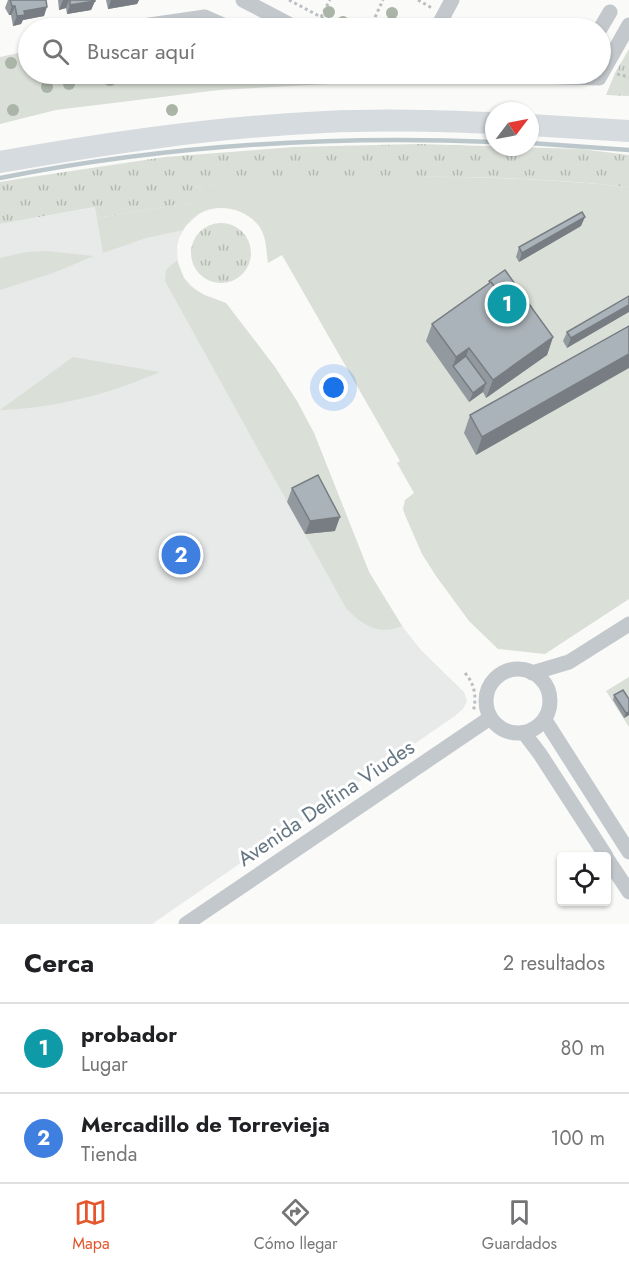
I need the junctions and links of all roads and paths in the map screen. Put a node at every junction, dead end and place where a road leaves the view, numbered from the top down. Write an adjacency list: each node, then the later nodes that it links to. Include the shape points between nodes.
1 (243, 0): 10 (street)
2 (289, 0): 9 (path)
3 (330, 0): 9 (path)
4 (383, 0): 11 (path)
5 (418, 0): 7 (path)
6 (452, 0): 12 (street)
7 (436, 10)
8 (610, 12): 13 (street)
9 (321, 17)
10 (274, 18)
11 (375, 18)
12 (442, 18)
13 (606, 18)
14 (629, 26): 15 (street)
15 (611, 57)
16 (485, 123): 19 (highway, via 315,123 115,142)
17 (539, 126): 18 (highway)
18 (629, 131)
19 (0, 162)
20 (629, 624): 21 (street)
21 (569, 663): 22 (street); 23 (street)
22 (532, 673): 23 (street); 24 (street, via 508,671 493,681 486,699)
23 (549, 692): 25 (street)
24 (490, 718): 26 (street, via 505,731); 31 (street, Avenida Delfina Viudes)
25 (545, 720): 26 (street); 28 (street)
26 (524, 733): 27 (street)
27 (603, 852)
28 (629, 852)
29 (611, 865): 30 (street)
30 (629, 892)
31 (186, 924)

